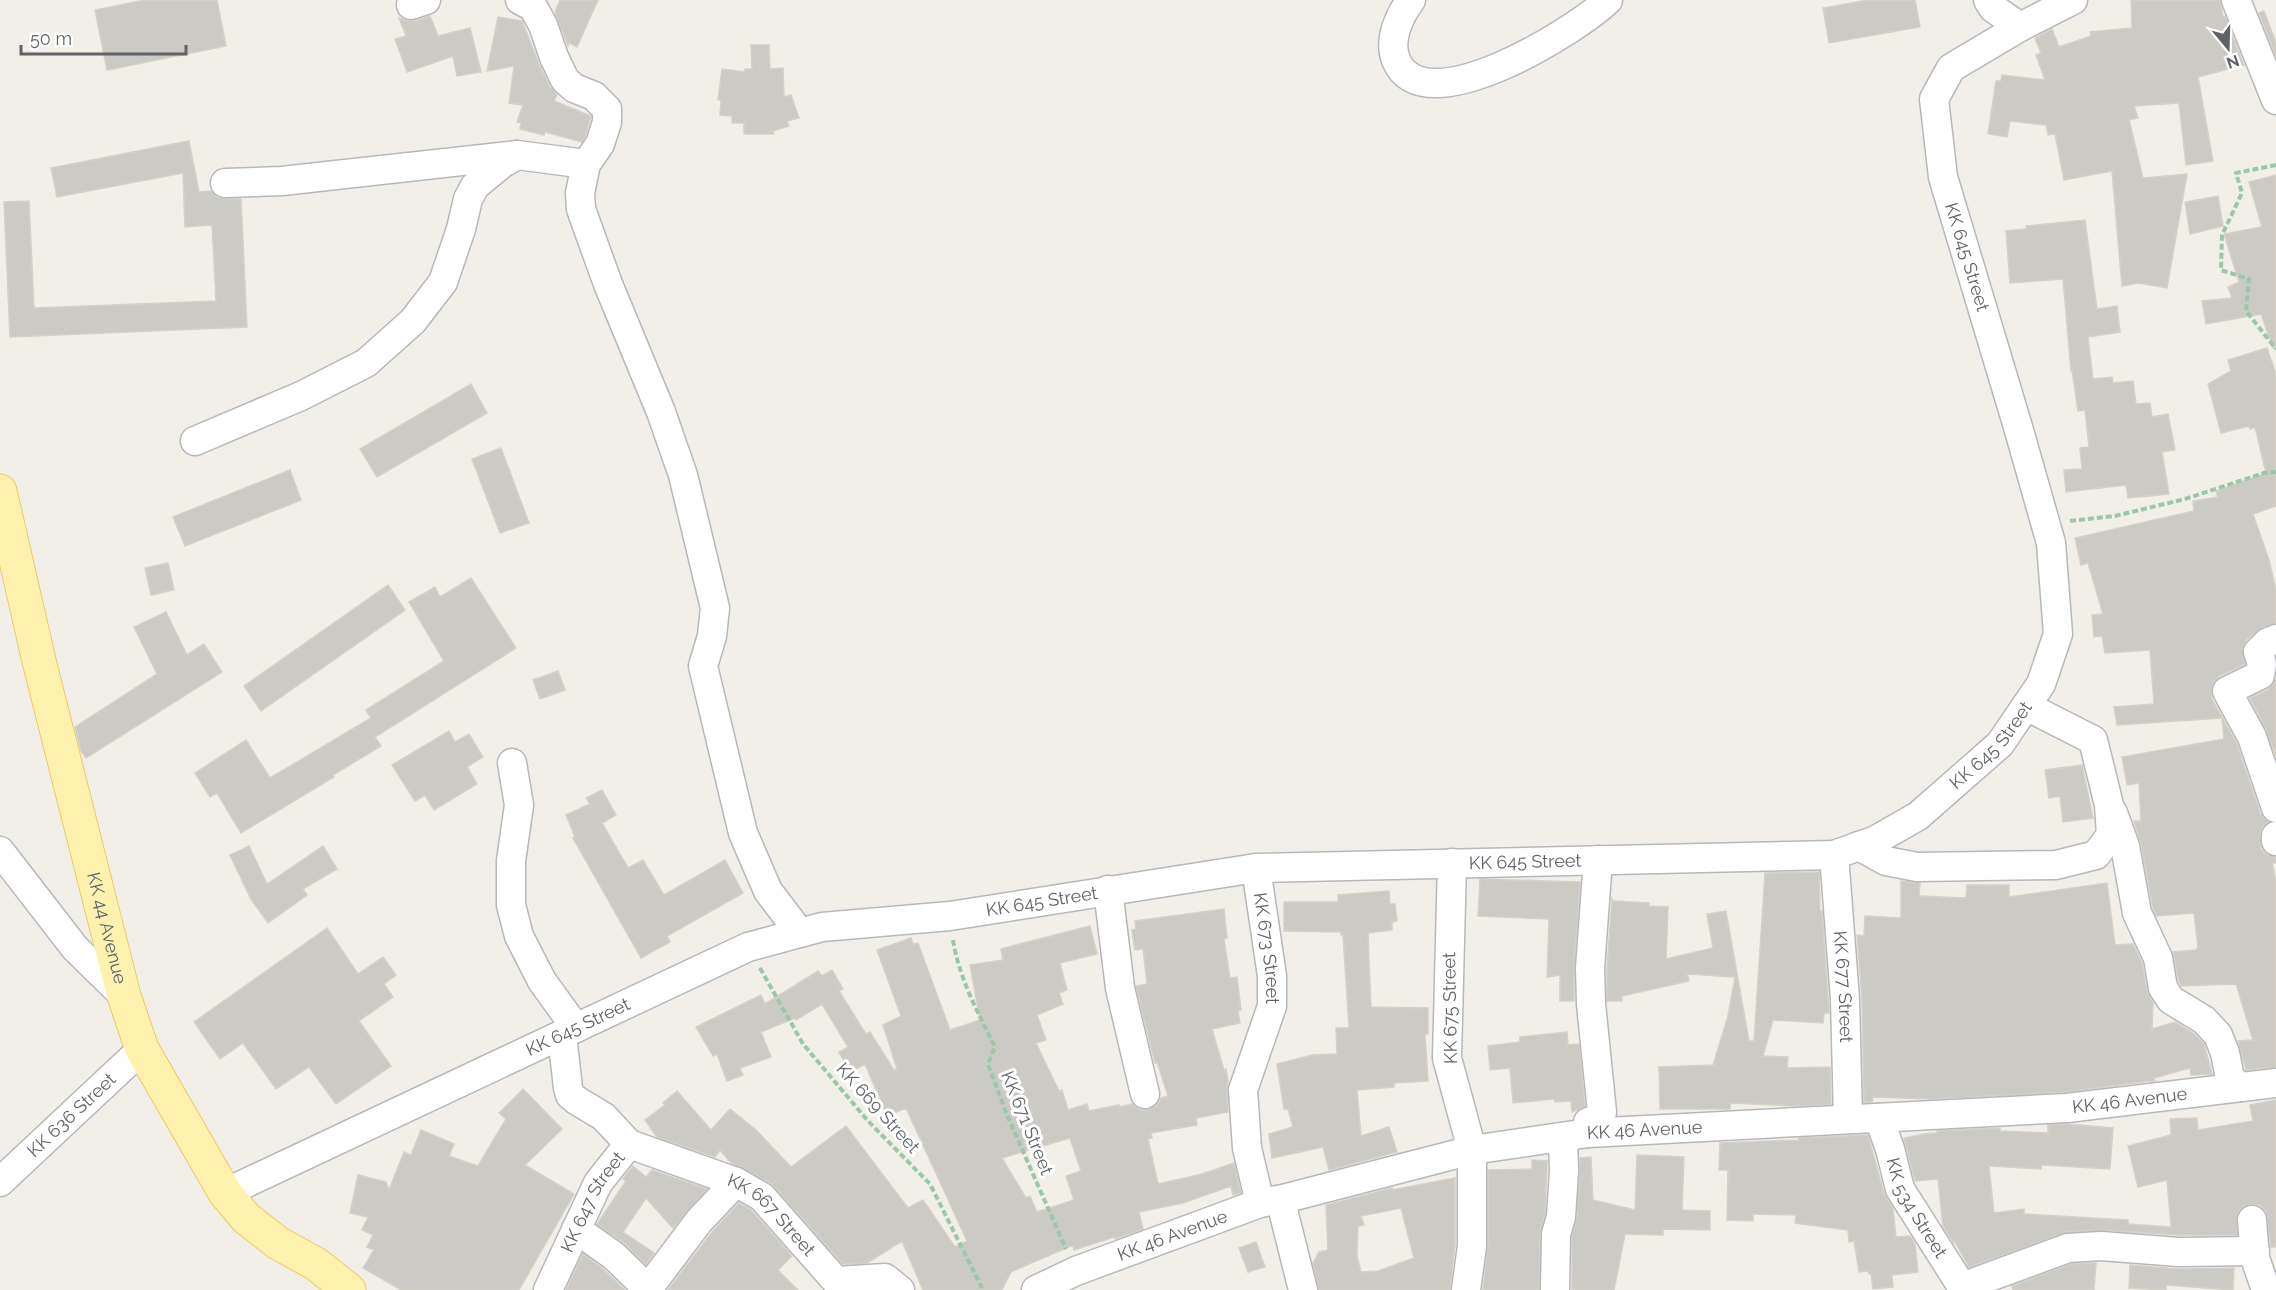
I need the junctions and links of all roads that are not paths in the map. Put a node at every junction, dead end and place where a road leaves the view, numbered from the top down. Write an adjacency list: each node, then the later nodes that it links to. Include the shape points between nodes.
1 (1411, 0): 2 (street, via 1394,32 1399,69 1419,82 1442,84 1513,62 1596,12)
2 (1608, 0)
3 (1988, 0): 7 (street)
4 (2073, 0): 7 (street, KK 645 Street)
5 (2236, 0): 8 (street)
6 (528, 2): 10 (street, via 543,25 565,80 594,96 607,109 600,144)
7 (2020, 27): 15 (street, KK 645 Street, via 1952,68 1934,99 1942,177 2051,543 2058,634 2041,684)
8 (2276, 100)
9 (517, 155): 10 (street); 11 (street, via 282,181); 12 (street, via 475,186 443,282 413,321 382,349 366,363 301,396)
10 (586, 164): 27 (street, via 581,209 683,475 716,608 703,666 744,833 768,891)
11 (225, 183)
12 (195, 441)
13 (0, 491): 28 (main road, KK 44 Avenue)
14 (2276, 639): 18 (street, via 2258,652 2260,675 2227,691 2252,737)
15 (2026, 706): 17 (street, via 2093,740); 21 (street, KK 645 Street, via 2000,744 1918,816 1876,840)
16 (512, 763): 29 (street, via 519,805 511,861 511,905 519,936)
17 (2109, 805): 21 (street, via 2110,836 2096,855 2056,865 1917,867); 32 (street, via 2125,846 2137,913 2160,963 2163,988 2171,1000 2204,1020 2218,1035 2230,1078)
18 (2276, 808)
19 (2276, 836): 20 (street)
20 (2276, 841)
21 (1846, 850): 23 (street, KK 645 Street); 34 (street, KK 677 Street)
22 (0, 851): 28 (street, via 75,948)
23 (1598, 860): 24 (street, KK 645 Street); 36 (street, via 1590,968 1602,1112)
24 (1452, 863): 25 (street, KK 645 Street); 38 (street, KK 675 Street, via 1447,1058)
25 (1256, 868): 26 (street, KK 645 Street); 42 (street, KK 673 Street, via 1272,976 1272,1006 1243,1090 1247,1148)
26 (1108, 890): 27 (street, KK 645 Street, via 950,916 822,927); 33 (street, via 1120,988)
27 (800, 933): 29 (street, KK 645 Street, via 748,947)
28 (124, 996): 30 (main road, KK 44 Avenue)
29 (569, 1031): 37 (street, KK 647 Street, via 570,1095 604,1117); 41 (street, KK 645 Street)
30 (142, 1049): 39 (street, KK 636 Street); 41 (main road, KK 44 Avenue)
31 (2276, 1083): 32 (street, KK 46 Avenue)
32 (2241, 1088): 35 (street, KK 46 Avenue, via 2067,1108)
33 (1145, 1094)
34 (1848, 1118): 35 (street, KK 46 Avenue); 36 (street, KK 46 Avenue)
35 (1879, 1119): 46 (street, KK 534 Street, via 1900,1189)
36 (1576, 1136): 38 (street, KK 46 Avenue); 54 (street, via 1564,1171 1556,1234)
37 (629, 1144): 40 (street, KK 667 Street); 44 (street, KK 647 Street, via 598,1183)
38 (1472, 1150): 42 (street, KK 46 Avenue); 53 (street, KK 675 Street, via 1472,1246)
39 (0, 1182)
40 (736, 1182): 49 (street, via 699,1221); 50 (street, KK 667 Street, via 762,1197 836,1281 885,1278)
41 (225, 1193): 47 (main road, KK 44 Avenue, via 246,1218 278,1244 316,1264)
42 (1271, 1201): 51 (street, KK 46 Avenue, via 1076,1271); 52 (street, KK 673 Street, via 1284,1214)
43 (2252, 1220): 45 (street)
44 (576, 1229): 48 (street, KK 647 Street); 49 (street, via 614,1256)
45 (2255, 1251): 46 (street, via 2068,1248); 55 (street)
46 (1963, 1289)
47 (349, 1290)
48 (548, 1290)
49 (648, 1290)
50 (900, 1290)
51 (1036, 1290)
52 (1304, 1290)
53 (1466, 1290)
54 (1555, 1290)
55 (2269, 1290)

